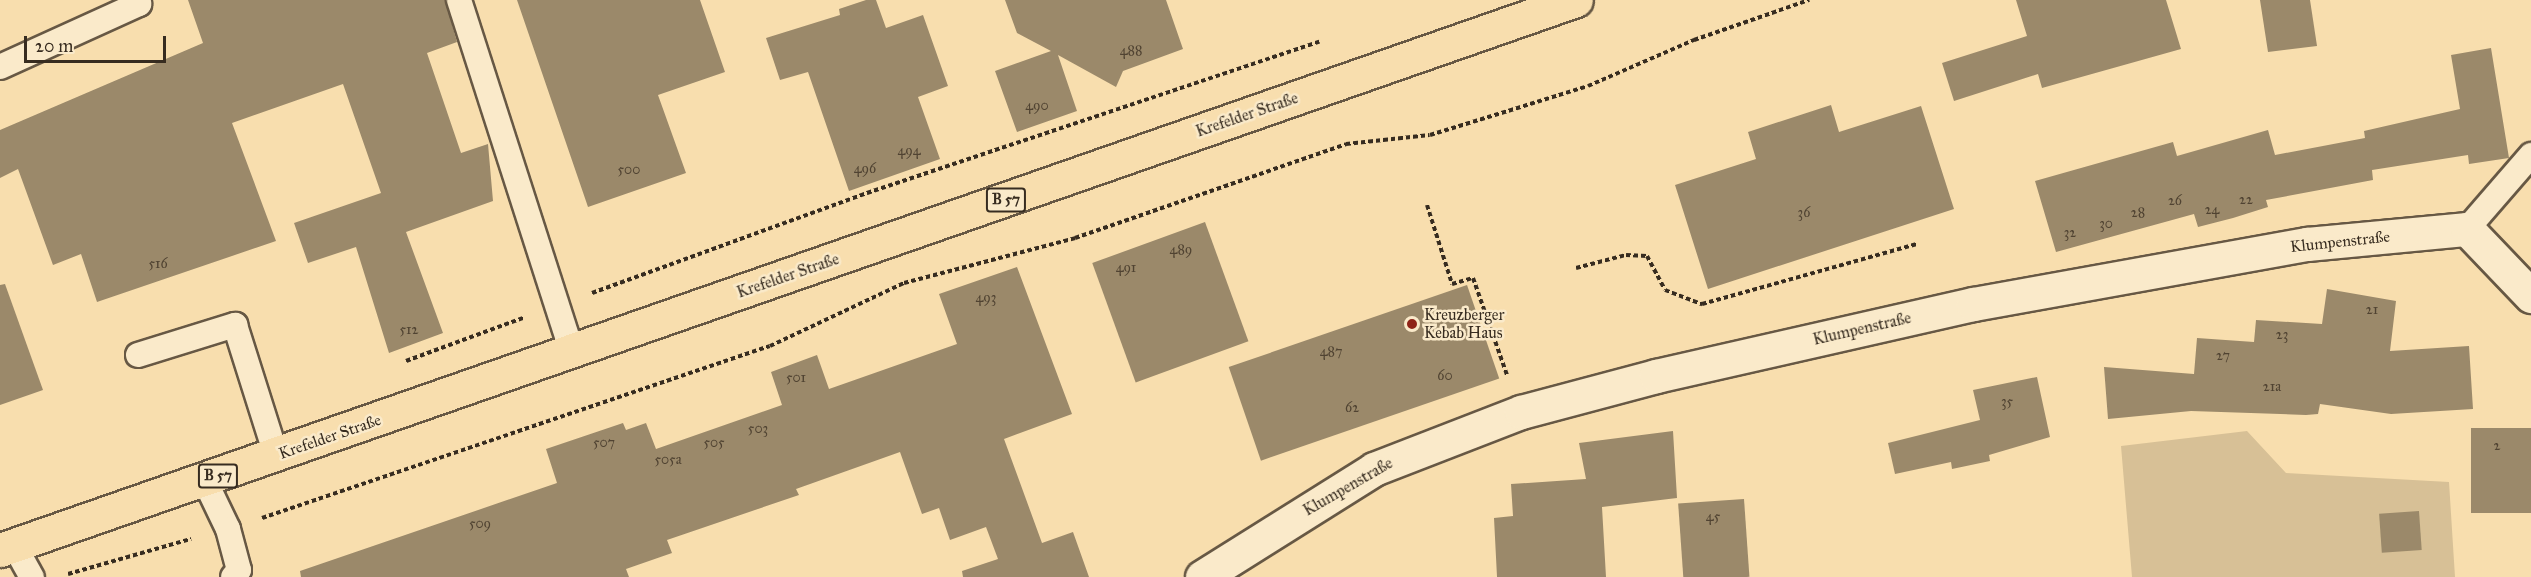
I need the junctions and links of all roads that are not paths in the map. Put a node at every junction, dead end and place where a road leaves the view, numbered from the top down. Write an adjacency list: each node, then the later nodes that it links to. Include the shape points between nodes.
1 (137, 0): 4 (lane, via 139,4)
2 (459, 0): 8 (lane)
3 (1576, 0): 8 (main road, Krefelder Straße / B 57)
4 (0, 67)
5 (2531, 155): 6 (lane)
6 (2466, 229): 7 (street); 15 (street, Klumpenstraße, via 2307,244 1973,304 1656,376 1521,412 1374,469)
7 (2531, 296)
8 (572, 352): 10 (main road, Krefelder Straße / B 57)
9 (138, 355): 10 (lane, via 235,325)
10 (276, 455): 11 (main road, Krefelder Straße / B 57)
11 (205, 481): 12 (main road, Krefelder Straße / B 57); 14 (lane, via 228,529 239,570)
12 (7, 548): 13 (lane)
13 (32, 577)
14 (234, 577)
15 (1202, 577)

